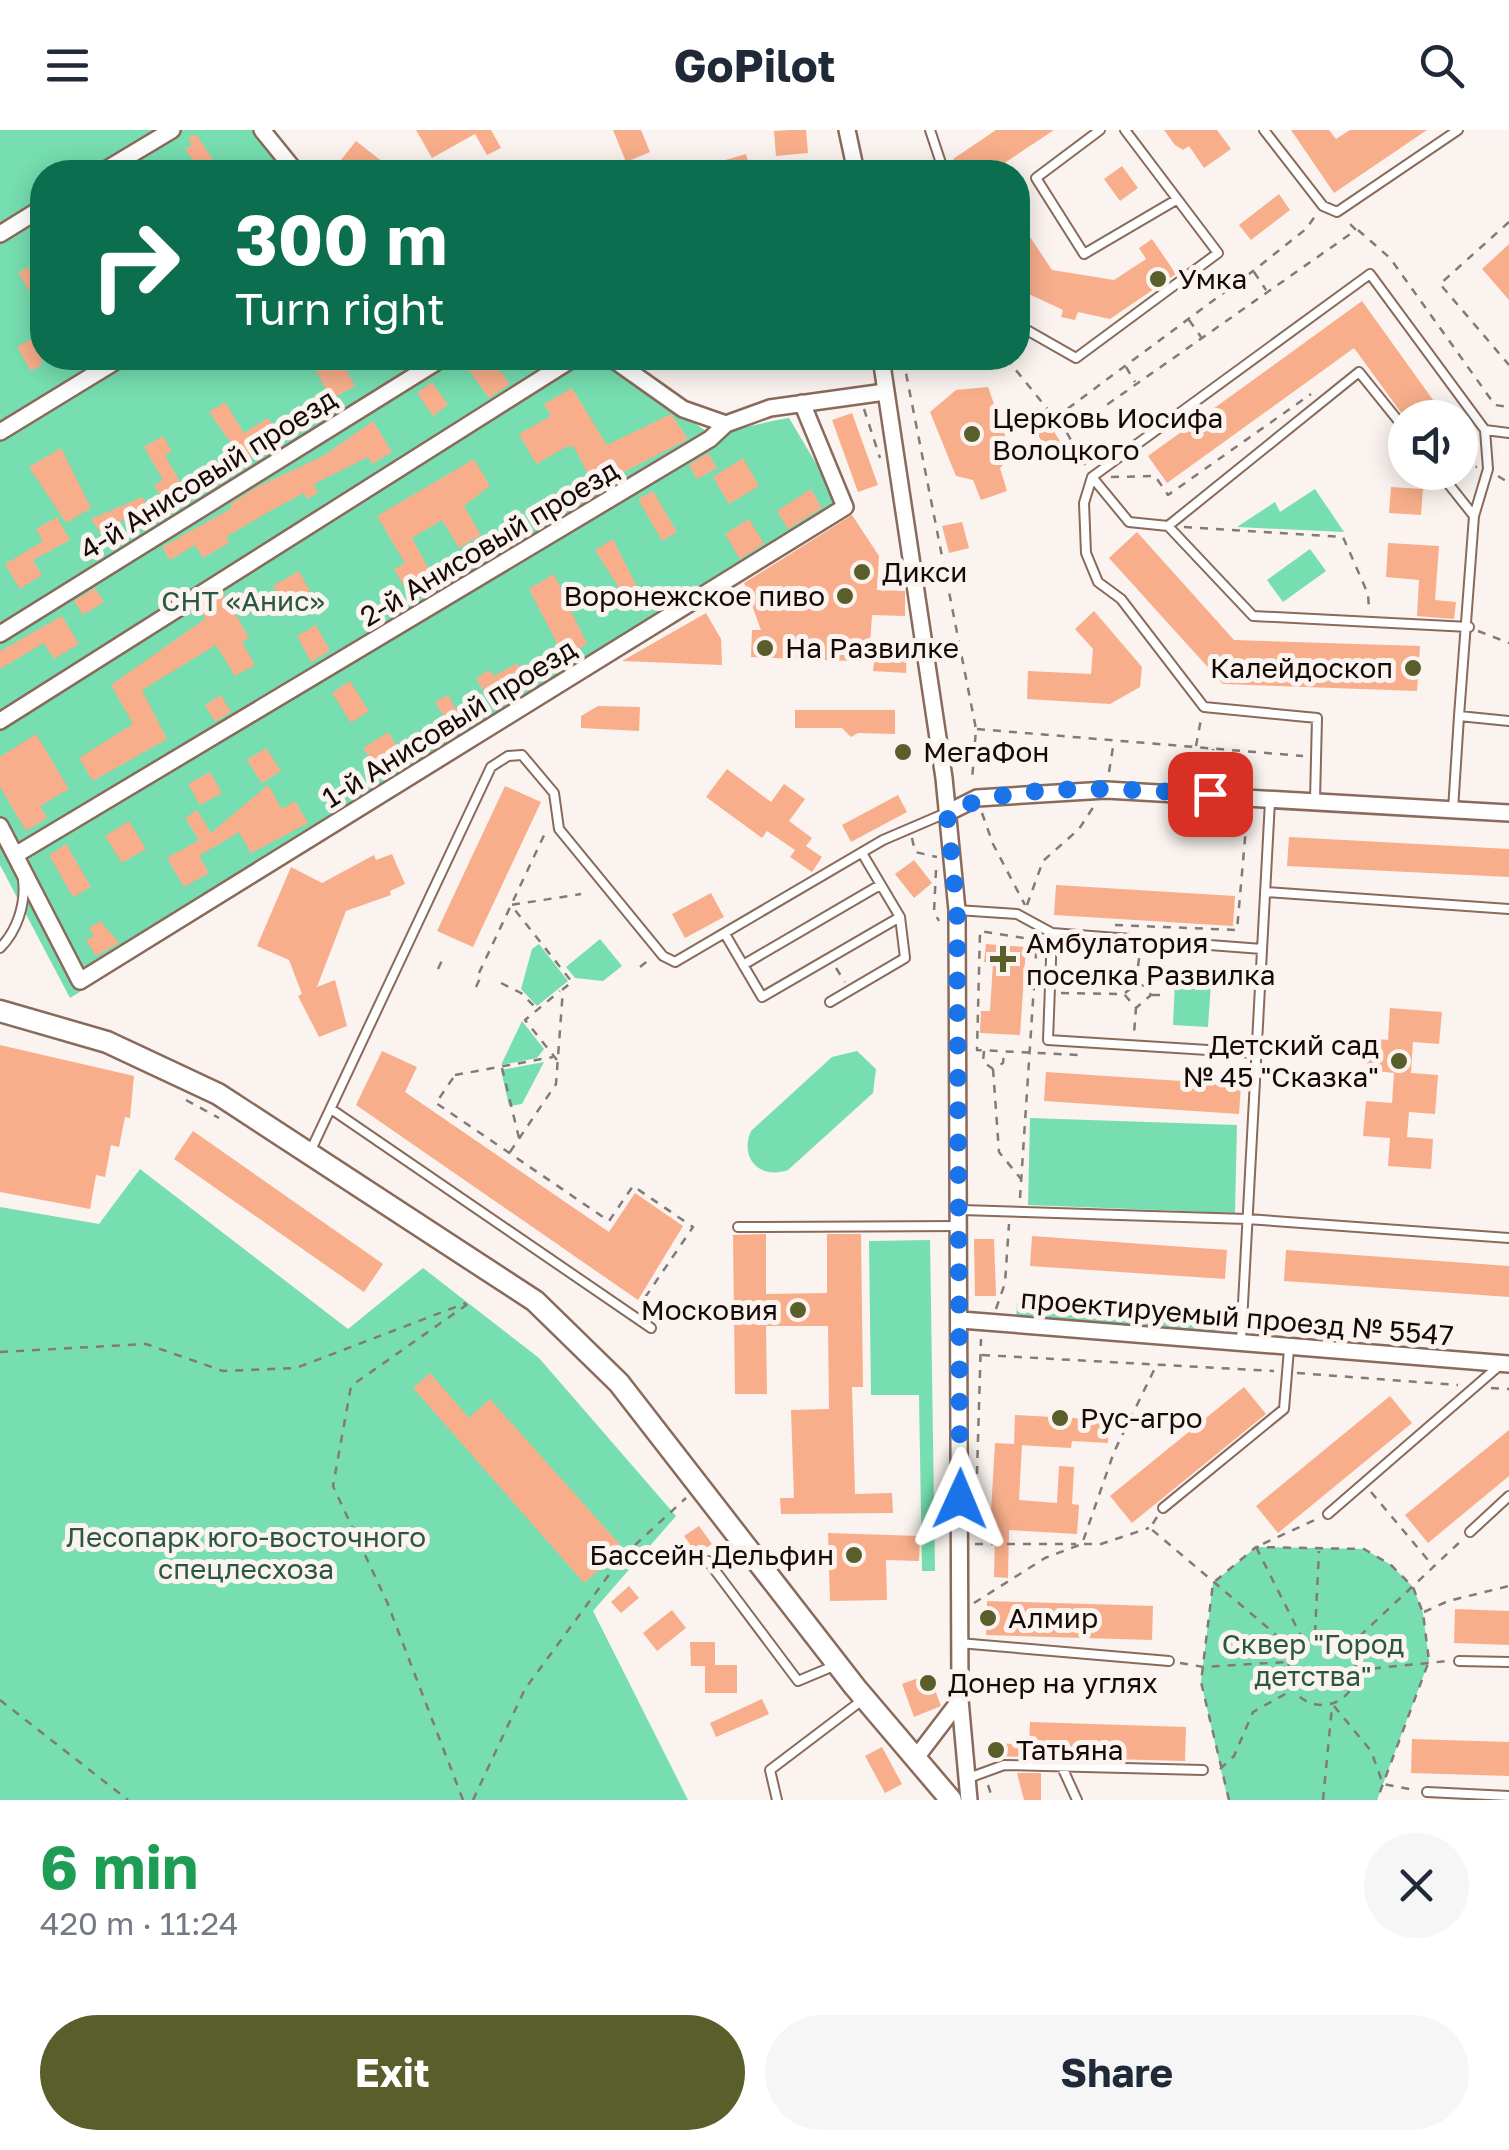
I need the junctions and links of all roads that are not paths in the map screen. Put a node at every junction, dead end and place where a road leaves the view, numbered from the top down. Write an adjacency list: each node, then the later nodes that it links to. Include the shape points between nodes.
1 (172, 130): 9 (street)
2 (262, 130): 10 (street)
3 (847, 130): 11 (street)
4 (930, 130): 12 (lane)
5 (1100, 130): 13 (lane, via 1036,178 1084,254)
6 (1124, 130): 13 (lane)
7 (1264, 130): 8 (lane, via 1323,206 1337,212)
8 (1458, 130)
9 (122, 160)
10 (286, 160)
11 (853, 160)
12 (940, 160)
13 (1176, 200): 16 (lane, via 1218,254 1076,358)
14 (30, 215): 15 (street)
15 (0, 234)
16 (1030, 332)
17 (101, 370): 27 (street)
18 (424, 370): 34 (street, 4-й Анисовый проезд)
19 (555, 370): 37 (street)
20 (628, 370): 25 (street, via 684,409)
21 (883, 370): 22 (street)
22 (886, 392): 23 (street, 2-й Анисовый проезд); 41 (street)
23 (802, 403): 25 (street, 2-й Анисовый проезд); 45 (street, 1-й Анисовый проезд, via 844,507 80,981)
24 (1388, 408): 32 (lane, via 1360,372)
25 (726, 424): 45 (street, 2-й Анисовый проезд, via 710,440)
26 (1484, 430): 28 (lane); 29 (lane, via 1370,274); 31 (lane, via 1488,469)
27 (0, 432)
28 (1509, 433)
29 (1092, 477): 32 (lane, via 1129,522); 39 (lane, via 1084,503 1086,553 1098,582 1121,599 1204,707 1317,718)
30 (1453, 490): 31 (lane)
31 (1474, 516): 33 (lane)
32 (1168, 526): 33 (lane, via 1253,616)
33 (1468, 627): 35 (lane)
34 (0, 634)
35 (1459, 716): 36 (lane); 40 (lane)
36 (1509, 720)
37 (0, 721)
38 (1270, 796): 39 (street); 41 (street, via 1106,790 977,798); 47 (lane)
39 (1315, 800): 40 (street)
40 (1453, 810): 42 (street)
41 (947, 813): 44 (lane); 49 (street)
42 (1509, 814)
43 (0, 826): 45 (street)
44 (862, 853): 46 (lane); 52 (lane)
45 (17, 854): 53 (lane, via 25,897)
46 (880, 884): 50 (lane); 55 (lane)
47 (1264, 892): 48 (lane); 54 (lane)
48 (1509, 909)
49 (951, 916): 51 (lane, via 1016,914); 61 (street)
50 (900, 918): 55 (lane, via 762,996); 56 (lane, via 906,958)
51 (1052, 932): 54 (lane); 58 (lane, via 1048,1040)
52 (724, 934): 55 (lane); 59 (lane, via 668,961 556,821 554,793 522,755 508,756 490,767)
53 (0, 948)
54 (1262, 949): 58 (lane)
55 (743, 965)
56 (830, 1002)
57 (0, 1011): 60 (street, via 123,1050 218,1094)
58 (1256, 1053): 62 (lane)
59 (330, 1108): 60 (lane); 66 (lane)
60 (310, 1152): 79 (street, via 536,1301 619,1384)
61 (961, 1218): 62 (lane, via 1016,1211); 63 (lane); 65 (street)
62 (1247, 1219): 64 (lane); 67 (lane)
63 (738, 1226)
64 (1509, 1238)
65 (962, 1320): 67 (street, проектируемый проезд № 5547); 75 (street)
66 (651, 1328)
67 (1240, 1345): 68 (street, проектируемый проезд № 5547)
68 (1289, 1349): 69 (street, проектируемый проезд № 5547); 71 (lane, via 1284,1409)
69 (1506, 1363): 72 (lane)
70 (1509, 1496): 73 (lane)
71 (1164, 1508)
72 (1328, 1514)
73 (1470, 1532)
74 (708, 1562): 79 (lane, via 798,1681)
75 (959, 1649): 77 (lane); 81 (street)
76 (1460, 1660): 78 (lane)
77 (1168, 1661)
78 (1509, 1662)
79 (837, 1664): 80 (street)
80 (864, 1698): 82 (street); 88 (lane, via 770,1770)
81 (960, 1700): 82 (street); 85 (street)
82 (915, 1759): 89 (street)
83 (1062, 1766): 84 (lane); 85 (lane, via 1004,1765); 91 (lane)
84 (1204, 1770)
85 (966, 1779): 90 (street)
86 (1427, 1792): 87 (lane)
87 (1509, 1796)
88 (778, 1800)
89 (951, 1800)
90 (969, 1800)
91 (1077, 1800)

